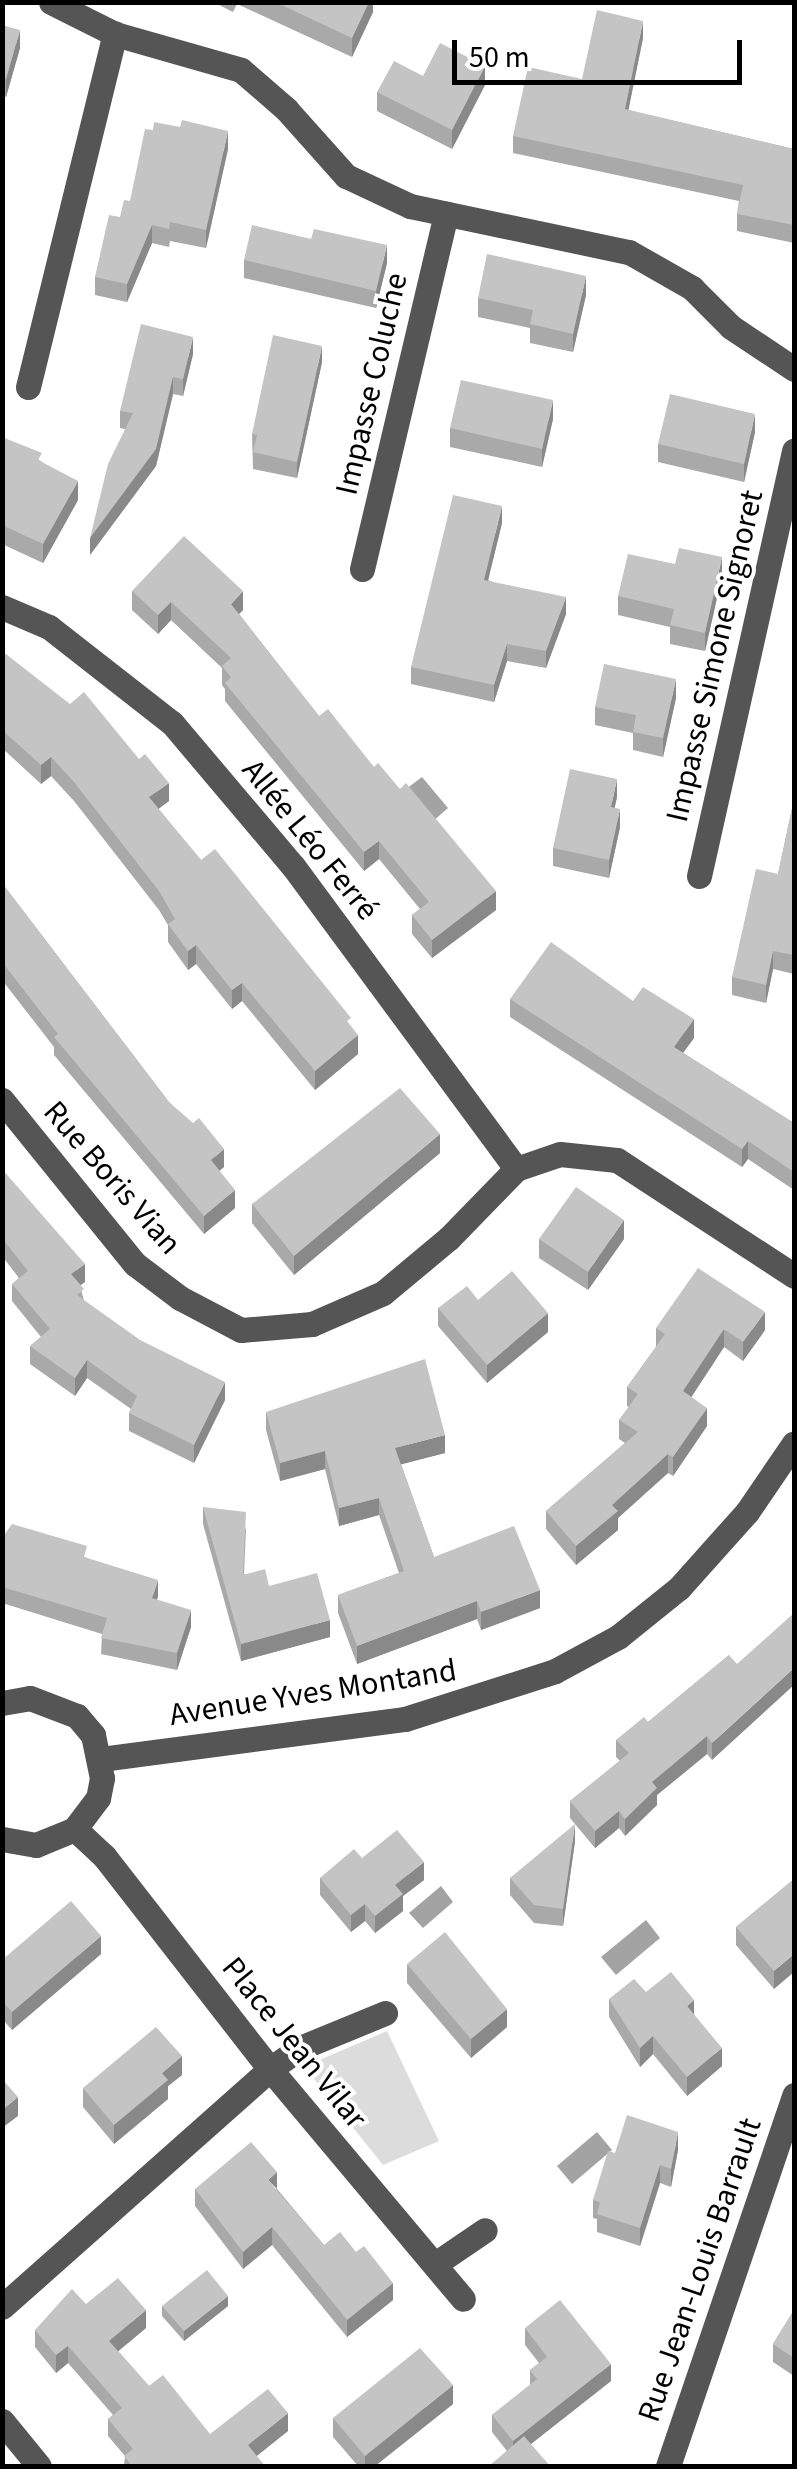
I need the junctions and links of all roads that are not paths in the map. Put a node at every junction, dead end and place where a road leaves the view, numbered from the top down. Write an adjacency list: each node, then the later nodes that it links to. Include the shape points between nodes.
1 (51, 2): 2 (street)
2 (115, 34): 3 (street, via 240,70 286,108 346,176); 5 (street)
3 (446, 214): 4 (street, via 629,252 692,288 731,328); 7 (street, Impasse Coluche)
4 (794, 369)
5 (28, 387)
6 (794, 450): 9 (street, Impasse Simone Signoret)
7 (362, 569)
8 (2, 607): 11 (street, Allée Léo Ferré, via 49,626 172,723 293,866)
9 (699, 876)
10 (2, 1100): 11 (street, Rue Boris Vian, via 135,1264 180,1298 241,1330 312,1324 383,1293)
11 (516, 1169): 12 (street, Rue Boris Vian, via 560,1154 617,1160)
12 (794, 1276)
13 (794, 1443): 15 (street, Avenue Yves Montand, via 747,1512 679,1588 618,1637 555,1671 405,1719)
14 (2, 1703): 15 (street, via 56,1702 93,1735)
15 (102, 1759): 16 (street, via 98,1798)
16 (75, 1829): 17 (street, via 36,1845); 19 (street, Place Jean Vilar, via 104,1856)
17 (2, 1840)
18 (385, 2013): 19 (street, via 300,2048)
19 (270, 2069): 22 (street, Place Jean Vilar); 24 (street)
20 (794, 2095): 27 (street, Rue Jean-Louis Barrault)
21 (485, 2230): 22 (street)
22 (435, 2264): 23 (street, Place Jean Vilar)
23 (464, 2299)
24 (2, 2307)
25 (2, 2421): 26 (street)
26 (39, 2466)
27 (668, 2466)

